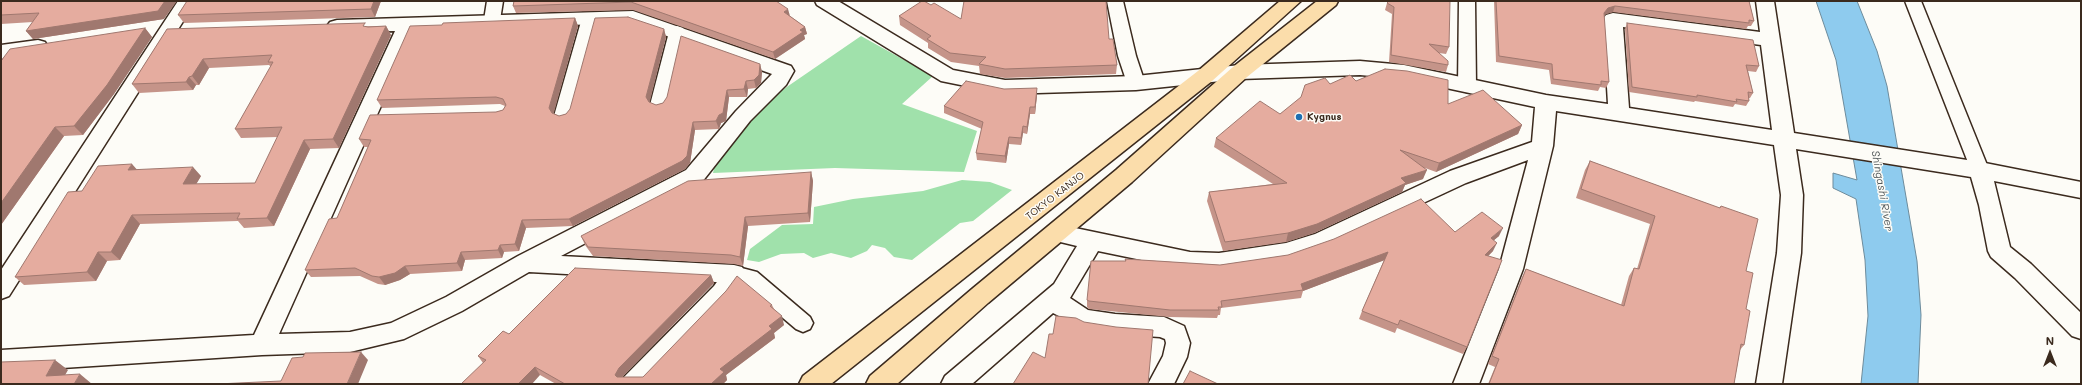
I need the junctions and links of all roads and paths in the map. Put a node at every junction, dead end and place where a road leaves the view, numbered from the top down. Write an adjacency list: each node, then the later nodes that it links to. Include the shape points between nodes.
1 (187, 1): 13 (street)
2 (1115, 1): 21 (lane, via 1127,56)
3 (1292, 1): 20 (highway, TOKYO KANJO)
4 (1329, 1): 19 (highway)
5 (1467, 1): 22 (lane)
6 (1764, 1): 16 (street)
7 (1913, 1): 29 (lane)
8 (829, 2): 21 (street, via 948,76 1005,87)
9 (493, 11): 10 (street); 11 (street)
10 (590, 18): 15 (street, via 633,17); 26 (lane)
11 (408, 24): 12 (street); 39 (street, via 374,115)
12 (314, 27)
13 (162, 29): 14 (street); 35 (street)
14 (190, 30)
15 (677, 32): 24 (lane); 33 (street, via 784,71 779,80 743,116 694,176)
16 (1771, 40): 25 (street, via 1613,19); 27 (street)
17 (52, 45): 18 (street)
18 (3, 53)
19 (1240, 72): 20 (street); 22 (street, via 1360,68 1404,72); 31 (highway)
20 (1205, 76): 21 (street); 42 (highway, TOKYO KANJO, via 992,246)
21 (1136, 83)
22 (1467, 86): 23 (street)
23 (1546, 102): 25 (street); 28 (street)
24 (659, 105)
25 (1618, 114): 27 (street)
26 (563, 116)
27 (1788, 141): 29 (street); 47 (street, via 1792,195 1789,253)
28 (1542, 146): 32 (street, via 1458,177 1323,240 1286,252 1219,262 1190,261); 46 (street, via 1511,269)
29 (1972, 168): 30 (street); 38 (street, via 1990,205 1999,251 2024,271)
30 (2081, 190)
31 (1056, 233): 32 (street); 43 (highway)
32 (1092, 241): 36 (street, via 1062,291)
33 (526, 263): 34 (street); 39 (street, via 454,304 395,332 350,342)
34 (734, 274): 37 (lane, via 750,278); 41 (lane, via 721,292)
35 (1, 289)
36 (1053, 299): 44 (street); 45 (street, via 1084,319 1164,327 1175,333 1178,343 1176,357)
37 (803, 323)
38 (2081, 329)
39 (262, 345): 40 (street)
40 (1, 361)
41 (632, 384)
42 (812, 384)
43 (879, 384)
44 (954, 384)
45 (1160, 384)
46 (1466, 384)
47 (1769, 384)

